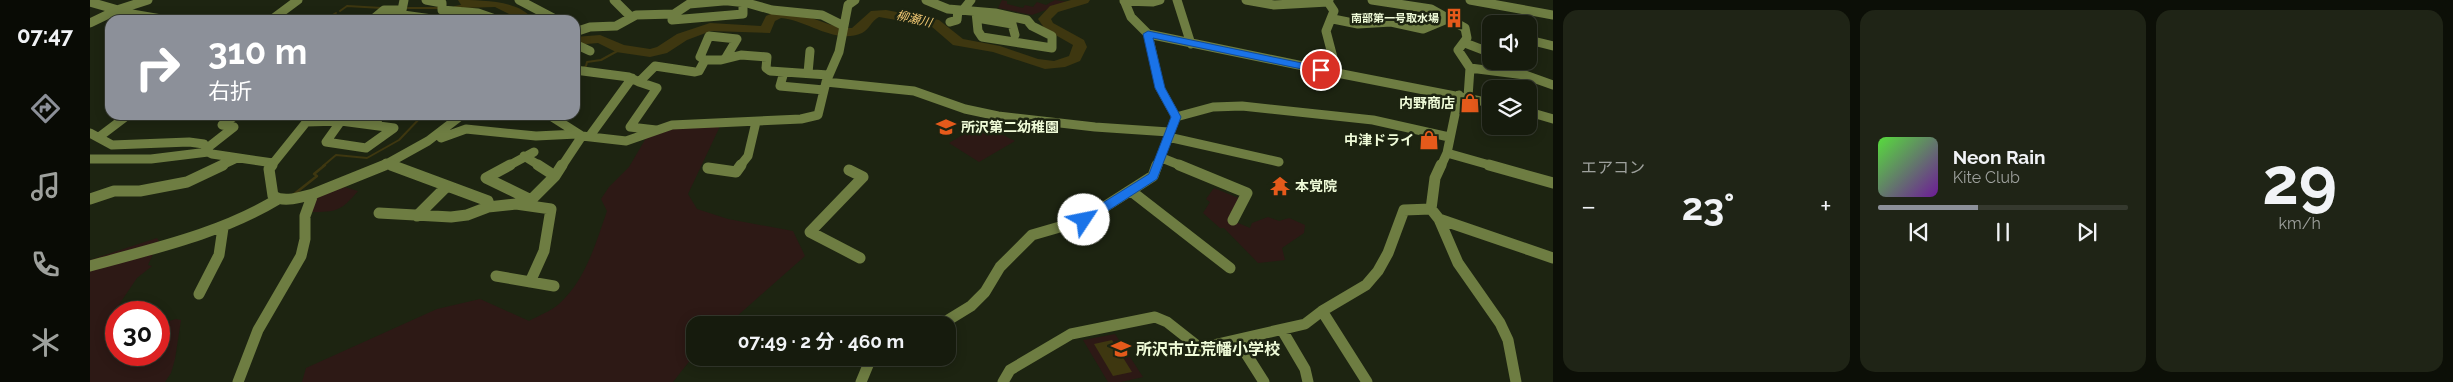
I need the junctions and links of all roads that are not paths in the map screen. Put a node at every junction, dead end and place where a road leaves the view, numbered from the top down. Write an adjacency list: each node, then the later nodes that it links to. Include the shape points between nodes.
1 (148, 0): 23 (street)
2 (298, 0): 30 (street)
3 (426, 0): 26 (street, via 442,3 441,8)
4 (519, 0): 34 (street)
5 (614, 0): 40 (street)
6 (721, 0): 19 (street); 27 (street, via 685,4)
7 (855, 0): 36 (street, via 848,5)
8 (926, 0): 20 (street)
9 (971, 0): 24 (street)
10 (1124, 0): 11 (street); 49 (street, via 1131,17)
11 (1160, 0)
12 (1177, 0): 53 (street)
13 (1246, 0): 17 (street, via 1274,5)
14 (1372, 0): 25 (street)
15 (1431, 0): 25 (street)
16 (1470, 0): 18 (street)
17 (1328, 1): 41 (street, via 1334,11)
18 (1480, 1): 38 (street)
19 (743, 2): 27 (street, via 743,14 672,20); 35 (street, via 772,10)
20 (942, 3): 24 (street)
21 (92, 4): 23 (street)
22 (401, 8): 31 (street, via 384,10)
23 (117, 10): 28 (street); 29 (street)
24 (961, 10): 37 (street); 43 (street, via 957,20)
25 (1432, 10): 42 (street)
26 (462, 13): 32 (street); 33 (street)
27 (674, 14): 40 (street)
28 (107, 15)
29 (142, 15)
30 (278, 15)
31 (378, 15)
32 (459, 15)
33 (484, 15)
34 (548, 15)
35 (822, 15): 36 (street); 48 (street)
36 (846, 15): 48 (street)
37 (977, 15): 37 (street, via 978,10 1027,20 1052,36 1052,48 982,37 978,31); 50 (street, via 1012,24)
38 (1553, 15)
39 (105, 16): 44 (street)
40 (631, 17): 46 (street, via 612,27)
41 (1333, 19): 42 (street, via 1358,24 1391,22 1423,29); 65 (street, via 1326,31)
42 (1447, 19): 52 (street, via 1465,28)
43 (950, 22)
44 (90, 23)
45 (580, 26): 46 (street)
46 (590, 27): 47 (street)
47 (580, 30)
48 (844, 31): 67 (street)
49 (1148, 34): 53 (street); 72 (street, via 1160,88)
50 (1014, 35)
51 (1537, 42): 55 (street)
52 (1465, 43): 56 (street); 61 (street, via 1458,50)
53 (1192, 44): 65 (street)
54 (580, 45): 58 (street)
55 (1553, 46)
56 (1482, 50)
57 (810, 51): 64 (street)
58 (590, 52)
59 (726, 59): 60 (street); 60 (street, via 738,39 709,36 700,57); 63 (street, via 767,57 766,68)
60 (705, 60): 66 (street, via 699,71 655,66)
61 (1470, 68): 68 (street, via 1525,75); 69 (street)
62 (580, 71): 66 (street)
63 (784, 72): 64 (street); 67 (street, via 780,86)
64 (808, 73): 67 (street)
65 (1336, 73): 69 (street)
66 (635, 80): 84 (street, via 657,88 630,127); 87 (street)
67 (826, 82): 82 (street, via 818,115); 86 (street, via 914,91 965,109 1006,117)
68 (1553, 85)
69 (1464, 96): 70 (street); 88 (street)
70 (1482, 101)
71 (1537, 114): 73 (street)
72 (1176, 117): 86 (street); 88 (street, via 1213,107 1242,106 1373,120)
73 (1553, 118)
74 (120, 120): 85 (street)
75 (229, 120): 90 (street, via 222,125 234,127)
76 (307, 120): 96 (street)
77 (342, 120): 83 (street, via 326,142 366,148 394,128)
78 (351, 120): 83 (street)
79 (378, 120): 83 (street)
80 (456, 120): 89 (street)
81 (557, 120): 87 (street)
82 (756, 122): 84 (street, via 672,125); 98 (street, via 748,156 736,172)
83 (374, 126)
84 (656, 130): 87 (street, via 626,141)
85 (94, 135): 90 (street, via 112,145 189,142 204,144)
86 (1168, 135): 92 (street); 95 (street)
87 (584, 136): 89 (street, via 536,136 466,129); 100 (street)
88 (1449, 137): 91 (street)
89 (426, 144): 97 (street)
90 (207, 150): 93 (street, via 151,159); 94 (street)
91 (1447, 154): 102 (street); 111 (street, via 1435,178)
92 (1162, 158): 104 (street, via 1153,176); 113 (street, via 1247,193)
93 (90, 159)
94 (235, 159): 96 (street); 106 (street, via 187,182 140,191 114,191)
95 (1279, 162)
96 (274, 163): 107 (street, via 269,174 273,196)
97 (386, 163): 103 (street); 105 (street, via 368,175)
98 (708, 168)
99 (849, 170): 115 (street, via 863,177 810,232)
100 (555, 176): 101 (street, via 529,154 486,178); 108 (street)
101 (495, 184): 108 (street); 109 (street)
102 (1553, 184)
103 (446, 187): 109 (street); 112 (street)
104 (1131, 191): 118 (street); 124 (street, via 1084,220 1032,235 1000,267 984,292)
105 (313, 194): 107 (street); 128 (street, via 305,216 305,239 300,256 258,330)
106 (90, 199)
107 (278, 199): 114 (street)
108 (528, 202): 109 (street); 120 (street, via 551,210 544,251)
109 (488, 204): 112 (street, via 467,215 451,218)
110 (379, 213): 112 (street)
111 (1435, 214): 116 (street); 123 (street, via 1404,210 1378,271 1366,285); 134 (street, via 1458,263 1500,323 1508,340)
112 (416, 216)
113 (1233, 220)
114 (223, 228): 117 (street); 122 (street, via 217,262)
115 (860, 258)
116 (1553, 258)
117 (90, 266)
118 (1230, 268)
119 (496, 276): 120 (street)
120 (530, 282): 121 (street)
121 (554, 286)
122 (199, 294)
123 (1322, 311): 125 (street, via 1305,324); 133 (street)
124 (954, 316)
125 (1282, 330): 126 (street); 132 (street)
126 (1238, 341): 130 (street, via 1200,348 1164,319 1155,317 1071,334 1010,370); 131 (street)
127 (868, 366): 129 (street)
128 (238, 382)
129 (861, 382)
130 (1003, 382)
131 (1264, 382)
132 (1308, 382)
133 (1368, 382)
134 (1516, 382)

